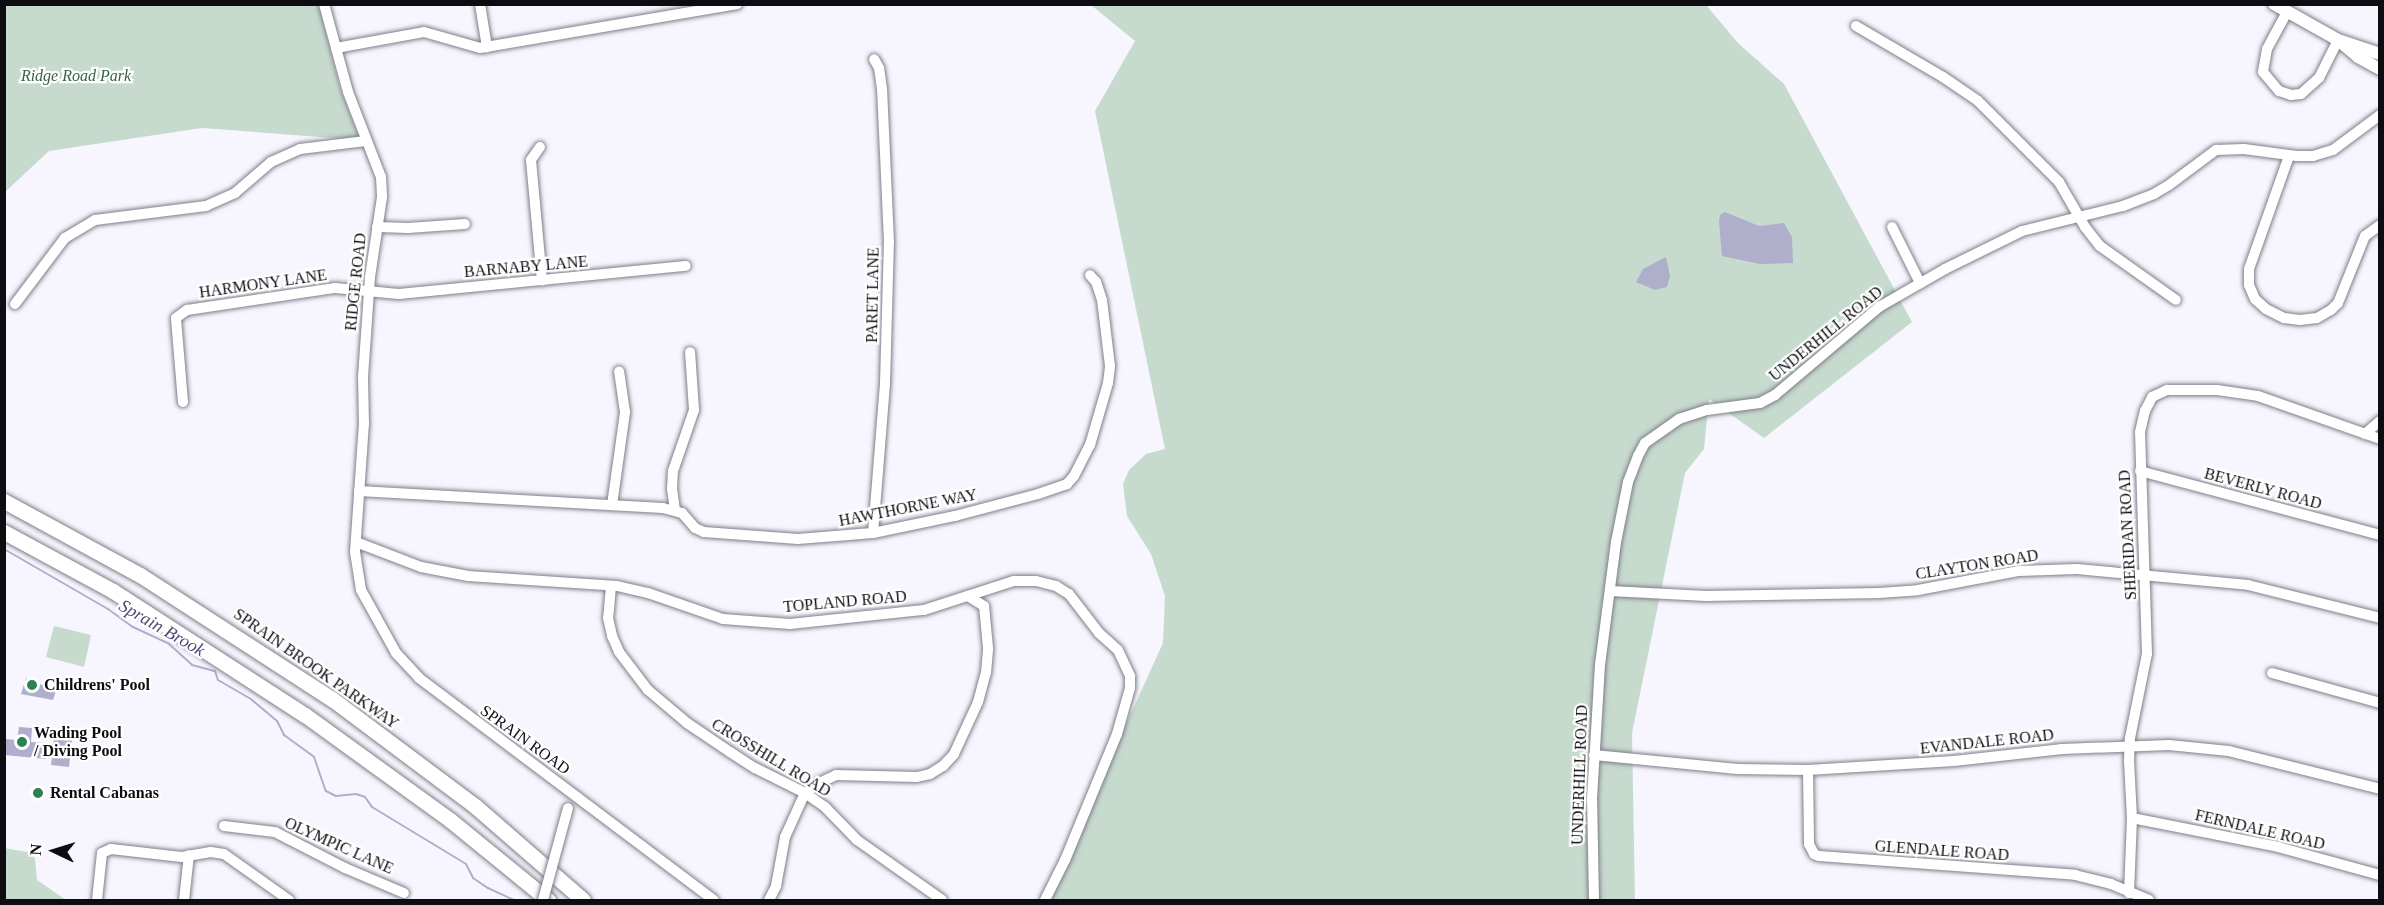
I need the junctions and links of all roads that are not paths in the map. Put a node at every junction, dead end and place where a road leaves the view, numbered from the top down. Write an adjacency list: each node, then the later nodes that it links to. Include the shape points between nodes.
1 (324, 4): 9 (street, RIDGE ROAD)
2 (480, 4): 8 (street)
3 (737, 4): 8 (street)
4 (2274, 4): 5 (main road)
5 (2287, 12): 7 (main road); 7 (street, via 2267,49 2263,72 2279,91 2301,94 2319,78)
6 (1856, 26): 17 (street, via 1978,101 2060,182)
7 (2338, 40): 10 (main road); 12 (main road)
8 (487, 46): 9 (street, via 480,48 424,32)
9 (336, 48): 14 (street, RIDGE ROAD)
10 (2379, 54)
11 (874, 59): 41 (street, PARET LANE, via 882,89 889,253 885,383)
12 (2379, 69)
13 (2379, 115): 16 (street, UNDERHILL ROAD, via 2333,150 2313,156)
14 (366, 141): 20 (street, RIDGE ROAD, via 381,177); 28 (street, via 300,149 271,162 235,193 207,206 95,220 52,251)
15 (540, 147): 24 (street, via 531,160)
16 (2289, 156): 17 (street, UNDERHILL ROAD, via 2244,149 2216,150 2154,194); 19 (street, via 2249,269 2249,285 2255,299 2266,309 2300,321 2331,310 2338,303 2365,236)
17 (2079, 217): 25 (street, UNDERHILL ROAD, via 2022,231); 27 (street, via 2100,246)
18 (465, 224): 20 (street)
19 (2379, 225)
20 (377, 227): 26 (street, RIDGE ROAD)
21 (1892, 227): 25 (street)
22 (686, 266): 24 (street, BARNABY LANE)
23 (1090, 275): 41 (street, HAWTHORNE WAY, via 1102,300 1110,366 1100,415 1074,476 1066,484 1038,494)
24 (542, 281): 26 (street, BARNABY LANE, via 399,294)
25 (1920, 283): 48 (street, UNDERHILL ROAD, via 1879,307 1775,395 1760,403 1707,410 1679,419 1646,443 1628,482)
26 (369, 291): 31 (street, HARMONY LANE, via 335,288 182,312 176,318 176,338); 36 (street, RIDGE ROAD)
27 (2176, 300)
28 (15, 304)
29 (690, 352): 39 (street, via 694,410 673,471)
30 (619, 371): 38 (street, via 625,412)
31 (183, 402)
32 (2379, 421): 33 (street)
33 (2365, 434): 34 (street, SHERIDAN ROAD); 35 (street, SHERIDAN ROAD, via 2258,396 2217,390 2167,390 2152,398 2145,411 2140,432)
34 (2379, 439)
35 (2140, 471): 42 (street, BEVERLY ROAD); 45 (street, SHERIDAN ROAD)
36 (359, 491): 38 (street); 43 (street, RIDGE ROAD)
37 (4, 501): 71 (highway, SPRAIN BROOK PARKWAY, via 140,574 318,690 475,806)
38 (612, 505): 39 (street)
39 (675, 510): 41 (street, HAWTHORNE WAY, via 695,528 724,536 798,539)
40 (4, 532): 70 (highway, via 135,604 305,715 444,814)
41 (873, 533)
42 (2379, 535)
43 (356, 542): 44 (street, RIDGE ROAD); 46 (street, TOPLAND ROAD, via 421,567 468,576)
44 (357, 572): 58 (street, SPRAIN ROAD, via 375,618 418,678)
45 (2145, 576): 48 (street, CLAYTON ROAD, via 2041,569 1879,593 1706,596); 51 (street, CLAYTON ROAD, via 2248,585); 54 (street, SHERIDAN ROAD, via 2147,654)
46 (611, 586): 49 (street, TOPLAND ROAD, via 648,592 723,619 790,624 924,610); 59 (street, CROSSHILL ROAD, via 608,618 612,636 619,652 648,690 730,753)
47 (990, 588): 49 (street, TOPLAND ROAD); 50 (street); 75 (street, TOPLAND ROAD, via 1025,580 1046,582 1069,594 1099,633 1118,650 1130,676 1129,697 1117,734)
48 (1610, 591): 55 (street, UNDERHILL ROAD)
49 (968, 596): 50 (street)
50 (984, 606): 59 (street, via 986,673 978,702 954,754 943,766 917,777 836,775)
51 (2379, 618)
52 (2272, 673): 53 (street)
53 (2379, 703)
54 (2130, 746): 56 (street, EVANDALE ROAD); 57 (street, EVANDALE ROAD, via 2229,751); 60 (street, SHERIDAN ROAD)
55 (1594, 755): 56 (street, EVANDALE ROAD, via 1728,768); 76 (street, UNDERHILL ROAD)
56 (1808, 770): 65 (street, GLENDALE ROAD, via 1809,844 1819,856 2075,875)
57 (2379, 789)
58 (573, 793): 69 (street, bridge); 72 (street, SPRAIN ROAD)
59 (805, 793): 73 (street, via 786,837 776,886); 74 (street, CROSSHILL ROAD, via 825,807 857,840)
60 (2132, 818): 63 (street, FERNDALE ROAD, via 2278,848); 65 (street, SHERIDAN ROAD)
61 (224, 826): 64 (street, OLYMPIC LANE, via 275,832)
62 (193, 855): 66 (street, via 111,849 102,853); 67 (street); 68 (street, via 224,854)
63 (2379, 875)
64 (404, 893)
65 (2129, 893): 77 (street, GLENDALE ROAD)
66 (97, 900)
67 (184, 900)
68 (289, 900)
69 (543, 900)
70 (548, 900)
71 (583, 900)
72 (714, 900)
73 (769, 900)
74 (942, 900)
75 (1045, 900)
76 (1594, 900)
77 (2149, 900)

